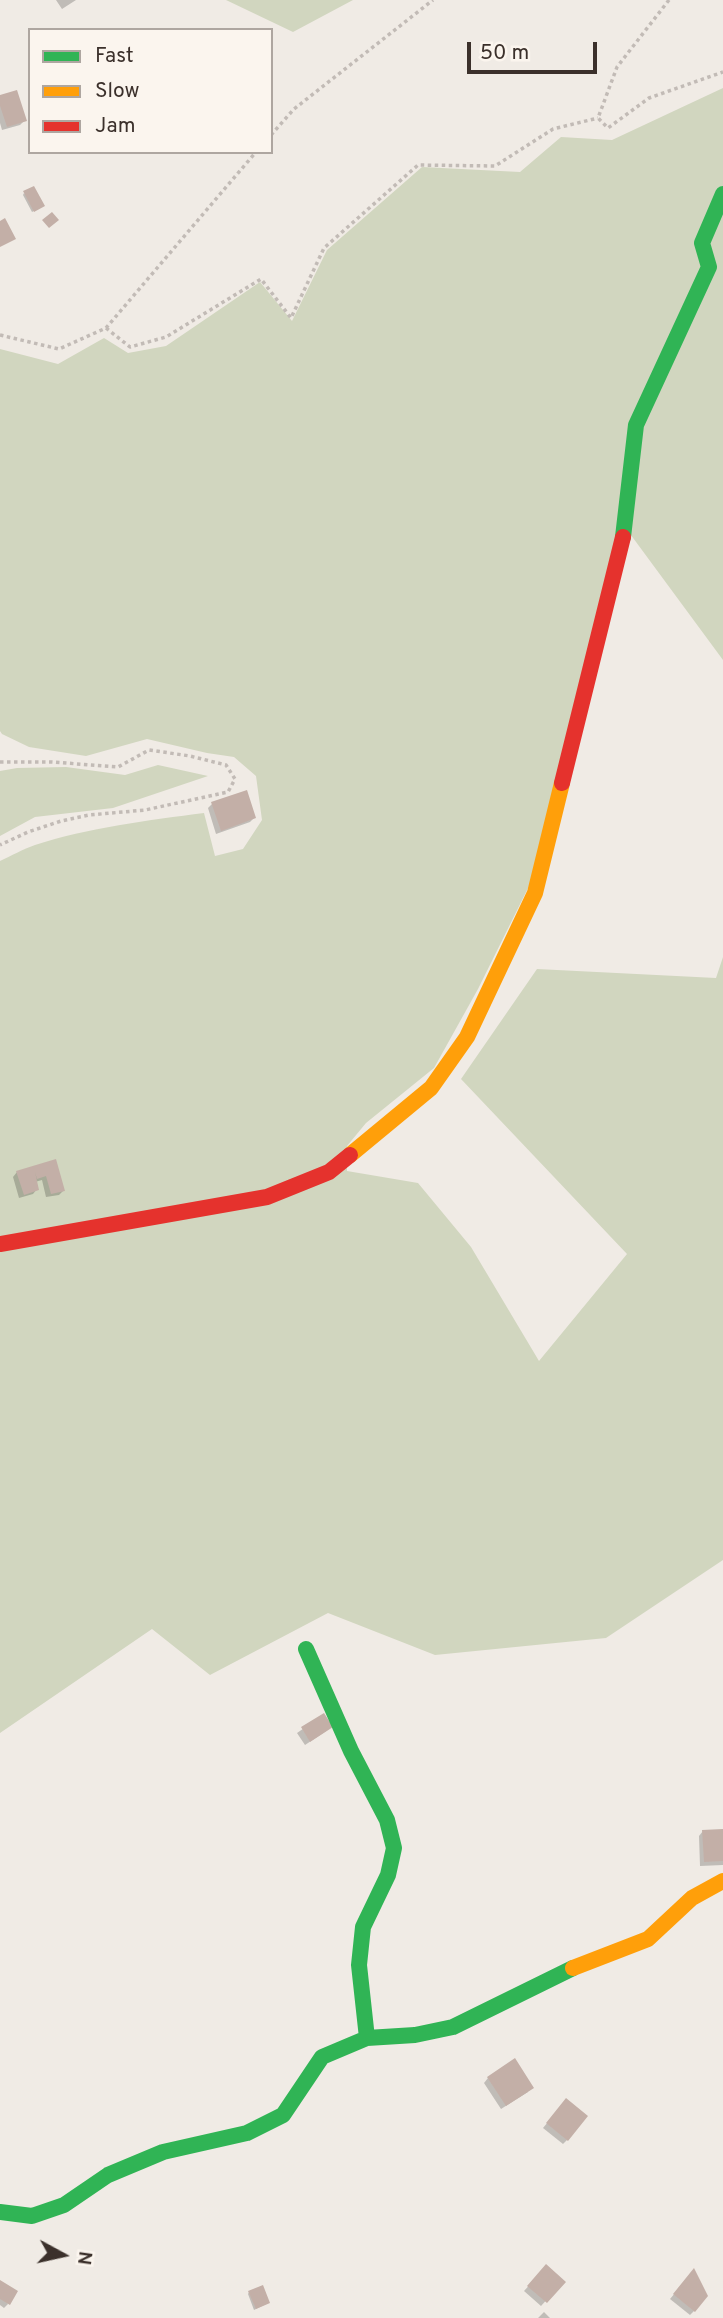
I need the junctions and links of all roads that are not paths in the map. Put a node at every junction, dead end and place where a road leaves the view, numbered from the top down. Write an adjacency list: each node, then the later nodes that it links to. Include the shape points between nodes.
1 (723, 194): 2 (street, via 702,243 709,267 636,425 625,527 535,893 467,1037 430,1088 329,1172 267,1197)
2 (0, 1244)
3 (306, 1648): 5 (street, via 387,1820 394,1848 388,1875 363,1927 359,1965)
4 (723, 1881): 5 (street, via 692,1898 648,1939 559,1974 453,2027)
5 (367, 2038): 6 (street, via 322,2057 283,2115 247,2133 163,2152 108,2175 64,2205 32,2216)
6 (0, 2212)

